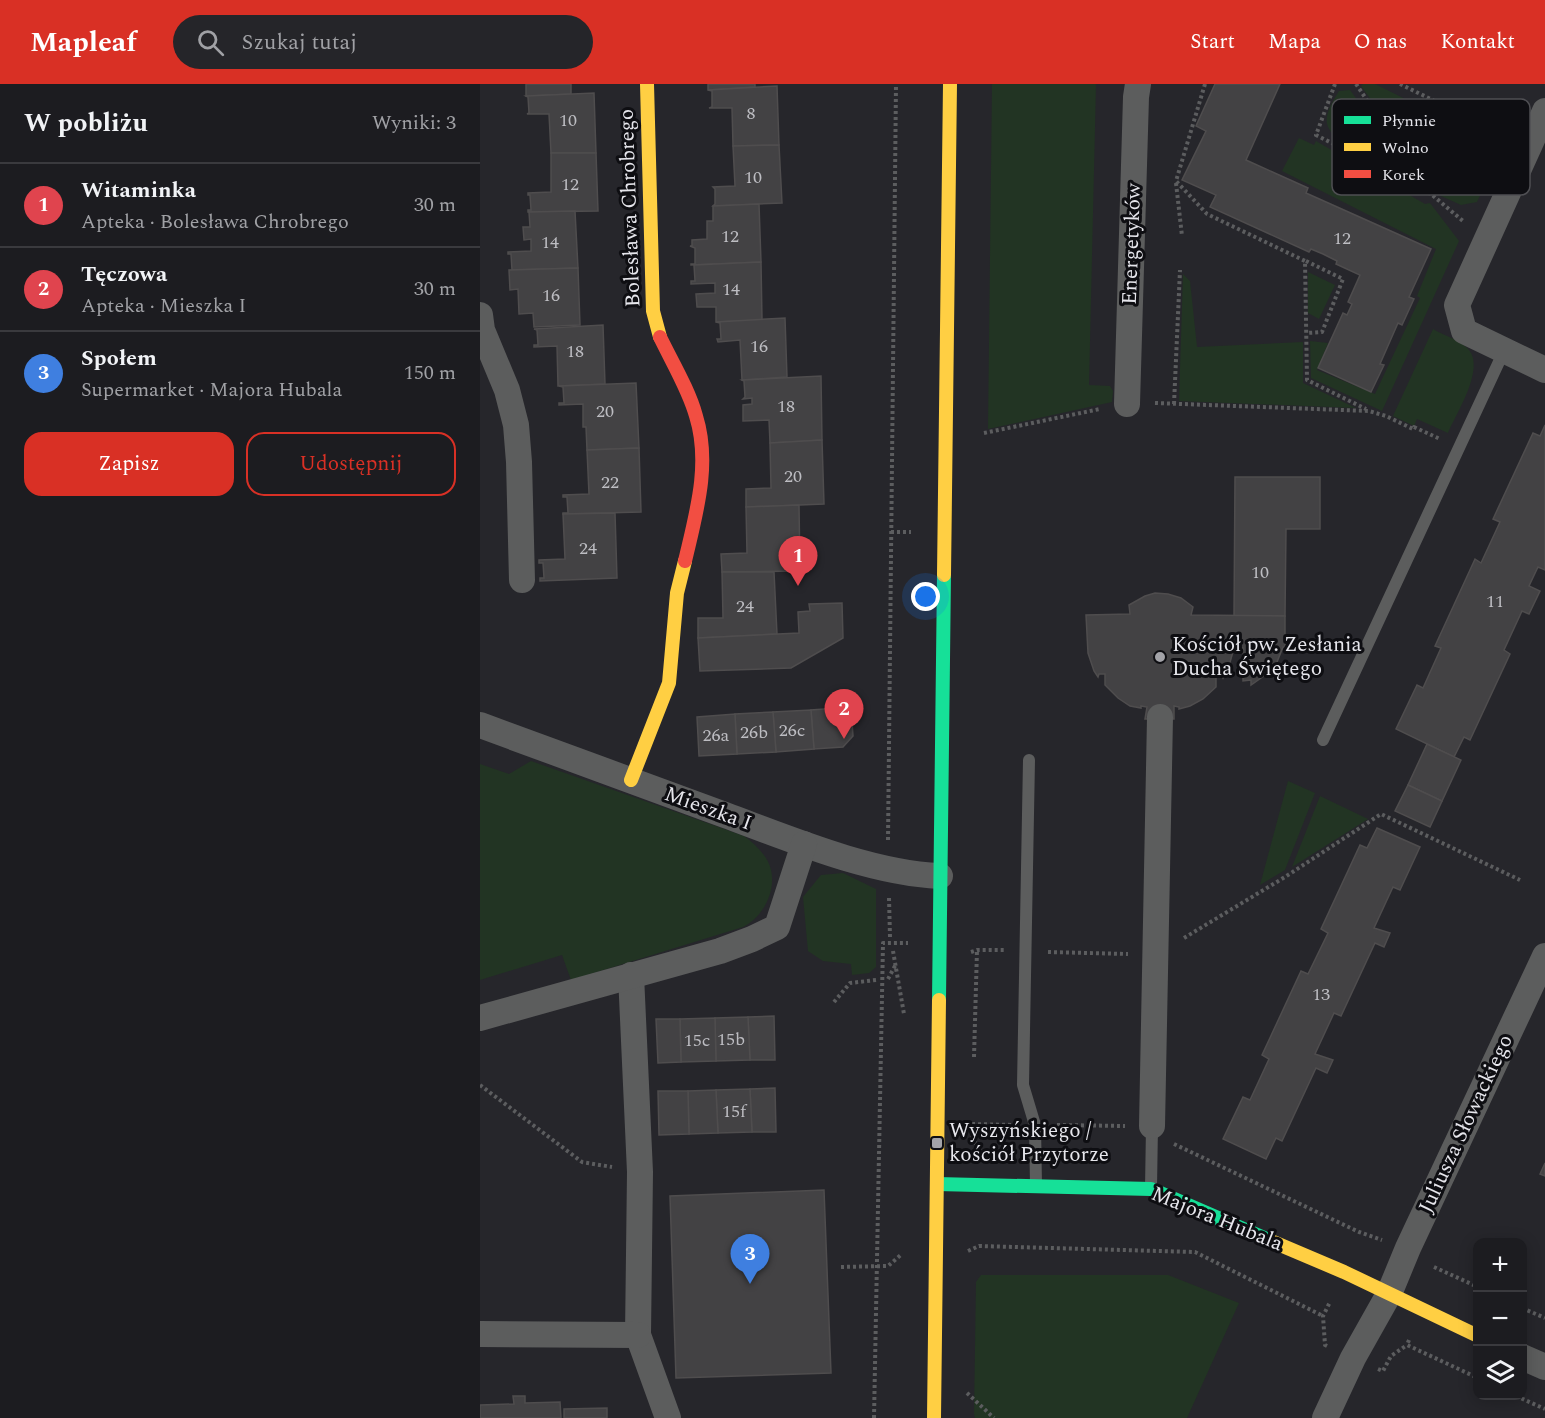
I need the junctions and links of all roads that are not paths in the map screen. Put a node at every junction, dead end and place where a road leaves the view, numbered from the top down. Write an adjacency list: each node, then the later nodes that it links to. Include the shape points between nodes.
1 (647, 84): 16 (street, Bolesława Chrobrego, via 653,311 660,336 696,414 702,487 677,593 669,683)
2 (950, 84): 18 (street)
3 (1138, 84): 10 (street, Energetyków)
4 (1545, 111): 5 (street)
5 (1530, 144)
6 (1507, 195): 8 (street, via 1457,305 1464,331)
7 (480, 315): 11 (street, via 516,426)
8 (1504, 351): 9 (street); 14 (lane)
9 (1545, 370)
10 (1127, 404)
11 (522, 580)
12 (1160, 717): 22 (street)
13 (480, 725): 16 (street, Mieszka I)
14 (1323, 740)
15 (1029, 760): 24 (lane, via 1023,1084 1035,1125)
16 (632, 780): 17 (street, Mieszka I)
17 (804, 844): 18 (street, Mieszka I, via 887,869); 20 (street, via 777,927 720,951)
18 (940, 876): 23 (street)
19 (1545, 956): 26 (street, Juliusza Słowackiego)
20 (631, 975): 21 (street); 29 (street, via 640,1172)
21 (480, 1018)
22 (1152, 1126): 25 (lane)
23 (937, 1184): 24 (street, Majora Hubala); 33 (street)
24 (1036, 1186): 25 (street, Majora Hubala)
25 (1151, 1189): 26 (street, Majora Hubala)
26 (1389, 1294): 28 (street, Majora Hubala); 34 (street, Juliusza Słowackiego)
27 (480, 1334): 29 (street)
28 (1473, 1334)
29 (638, 1335): 32 (street)
30 (1527, 1359): 31 (street)
31 (1545, 1367)
32 (668, 1418)
33 (934, 1418)
34 (1325, 1418)

